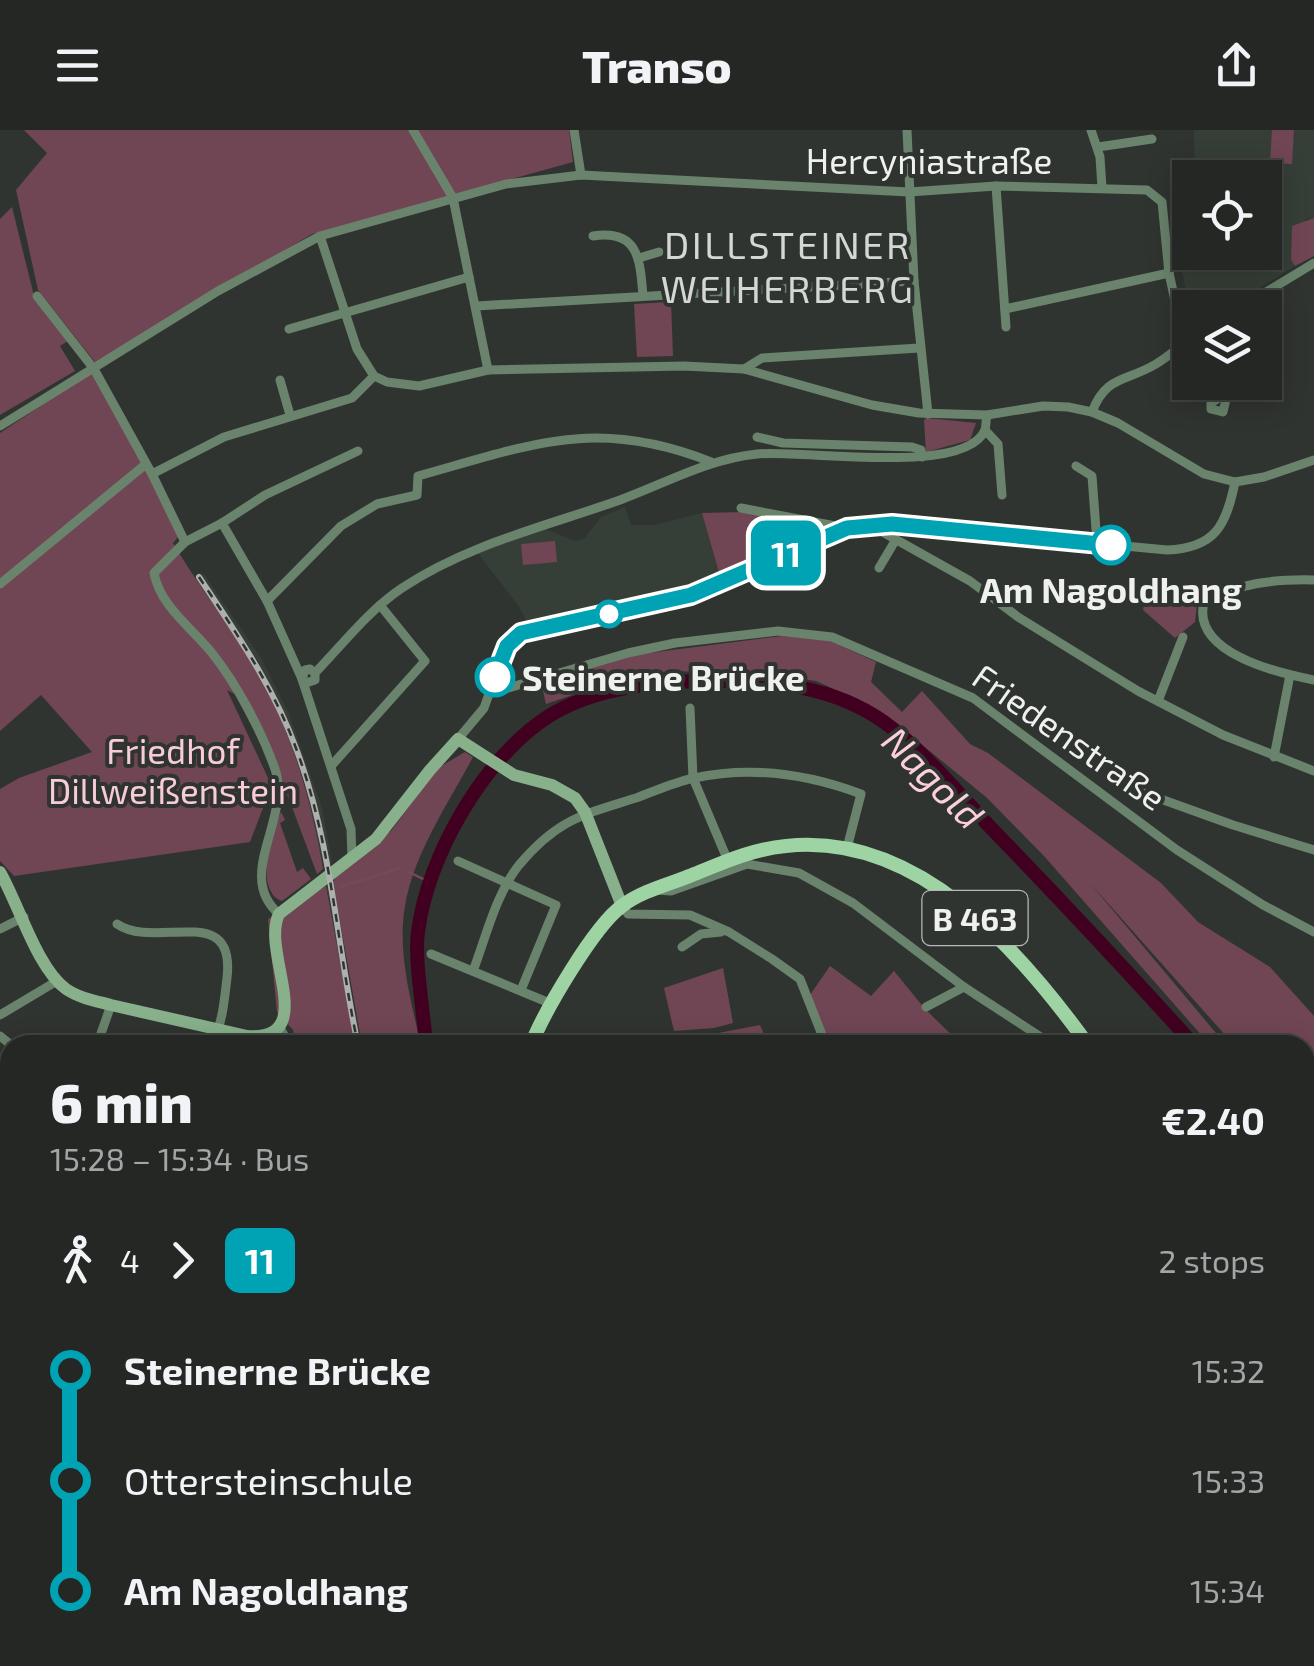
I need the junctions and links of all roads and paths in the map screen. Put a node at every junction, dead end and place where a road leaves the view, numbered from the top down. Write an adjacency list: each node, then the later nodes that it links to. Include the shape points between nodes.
1 (413, 130): 11 (street)
2 (574, 130): 7 (street)
3 (907, 130): 10 (street)
4 (1091, 130): 6 (street)
5 (1152, 139): 6 (street)
6 (1098, 147): 9 (street)
7 (581, 175): 10 (street, Hercyniastraße); 11 (street, Hercyniastraße)
8 (996, 186): 9 (street, Hercyniastraße); 10 (street, Hercyniastraße); 25 (street)
9 (1102, 188): 17 (street, Hercyniastraße, via 1146,190 1162,202)
10 (909, 192): 19 (street)
11 (453, 198): 12 (street, Hercyniastraße); 18 (street)
12 (320, 236): 26 (street); 31 (street, Hercyniastraße)
13 (593, 236): 15 (street, via 616,236)
14 (658, 252): 15 (street)
15 (639, 258): 23 (street)
16 (1314, 263): 21 (street)
17 (1169, 273): 20 (street); 25 (street)
18 (470, 276): 24 (street); 26 (street)
19 (914, 281): 23 (street); 29 (street)
20 (1173, 290)
21 (1270, 290)
22 (38, 296): 31 (street)
23 (643, 296): 24 (street)
24 (476, 306): 33 (street)
25 (1005, 309): 27 (street)
26 (343, 311): 28 (street); 34 (street)
27 (1006, 327)
28 (289, 329)
29 (919, 348): 32 (street, via 762,358); 37 (street)
30 (1172, 352): 36 (street, via 1107,385)
31 (94, 368): 40 (street, Hercyniastraße); 47 (street)
32 (744, 369): 33 (street); 37 (street)
33 (488, 370): 34 (street, via 419,386)
34 (374, 376): 38 (street, via 352,398)
35 (280, 380): 38 (street)
36 (1092, 412): 39 (street, via 1043,406); 50 (street, via 1204,474)
37 (928, 414): 39 (street)
38 (290, 415): 49 (street, via 224,437)
39 (986, 415): 41 (street)
40 (0, 426)
41 (986, 430): 44 (street, via 969,446); 51 (street, via 998,444)
42 (756, 437): 44 (street, via 912,447)
43 (358, 451): 53 (street)
44 (922, 457): 46 (street, via 768,453)
45 (1314, 460): 50 (street)
46 (712, 462): 61 (street, via 628,440 556,439 488,454 418,476 417,495 378,504 340,526); 62 (street, via 474,550)
47 (146, 464): 49 (street); 60 (street)
48 (1076, 466): 57 (street, via 1092,476)
49 (152, 474): 56 (street)
50 (1236, 482): 57 (street, via 1230,508 1203,545 1167,550)
51 (1002, 496)
52 (741, 508): 54 (street)
53 (222, 523): 56 (street); 61 (street)
54 (847, 528): 55 (street, via 879,530); 57 (street, via 892,524); 67 (street, via 691,595 518,634 504,652)
55 (895, 541): 58 (street); 68 (street)
56 (185, 542): 86 (street, via 156,568 158,592 228,676 274,767 279,802 260,888)
57 (1097, 543)
58 (879, 568)
59 (1314, 580): 64 (street, via 1258,582 1204,602 1203,621 1228,650)
60 (0, 584)
61 (267, 601): 65 (street)
62 (380, 605): 65 (street, via 315,680); 72 (street, via 425,661)
63 (1183, 636): 68 (street)
64 (1290, 675): 66 (street); 71 (street)
65 (302, 679): 72 (street)
66 (1314, 680)
67 (491, 693): 70 (street); 91 (street, Friedenstraße, via 675,643 778,631 832,637 973,698 1178,850)
68 (1158, 702): 71 (street)
69 (690, 708): 74 (street)
70 (458, 739): 76 (street, via 514,775 565,791); 79 (street, via 390,824)
71 (1274, 757): 73 (street)
72 (332, 766): 79 (street)
73 (1314, 771)
74 (693, 778): 76 (street); 77 (street, via 803,776 860,794); 80 (street)
75 (1144, 793): 78 (street)
76 (586, 812): 83 (street, via 562,823); 85 (street)
77 (847, 848): 80 (main road, B 463, via 780,846); 112 (main road, B 463, via 903,866 961,906 1006,946)
78 (1314, 850)
79 (352, 858): 86 (street)
80 (728, 860): 84 (main road, B 463)
81 (458, 861): 83 (street)
82 (0, 872): 87 (street)
83 (507, 884): 94 (street); 97 (street, via 556,905)
84 (656, 890): 85 (main road, B 463); 96 (street, via 747,864 799,873)
85 (622, 906): 90 (street, via 628,914 690,915); 98 (main road, B 463)
86 (279, 914): 102 (street, via 274,932 284,1003)
87 (24, 917): 89 (street); 95 (street)
88 (117, 924): 103 (street, via 155,934 218,937 228,966)
89 (0, 929)
90 (729, 932): 92 (street, via 701,934); 110 (street, via 800,980)
91 (1314, 932)
92 (682, 946)
93 (431, 954): 94 (street)
94 (472, 970): 97 (street)
95 (58, 981): 99 (street); 101 (street)
96 (964, 986): 100 (street); 111 (street)
97 (522, 990): 98 (street)
98 (552, 1004): 109 (main road, B 463)
99 (111, 1005): 103 (street); 104 (street)
100 (926, 1007)
101 (0, 1015)
102 (280, 1028): 107 (street); 108 (street)
103 (220, 1030): 105 (street); 106 (street)
104 (100, 1035)
105 (217, 1035)
106 (252, 1035)
107 (264, 1035)
108 (284, 1035)
109 (536, 1035)
110 (822, 1035)
111 (1038, 1035)
112 (1080, 1035)

